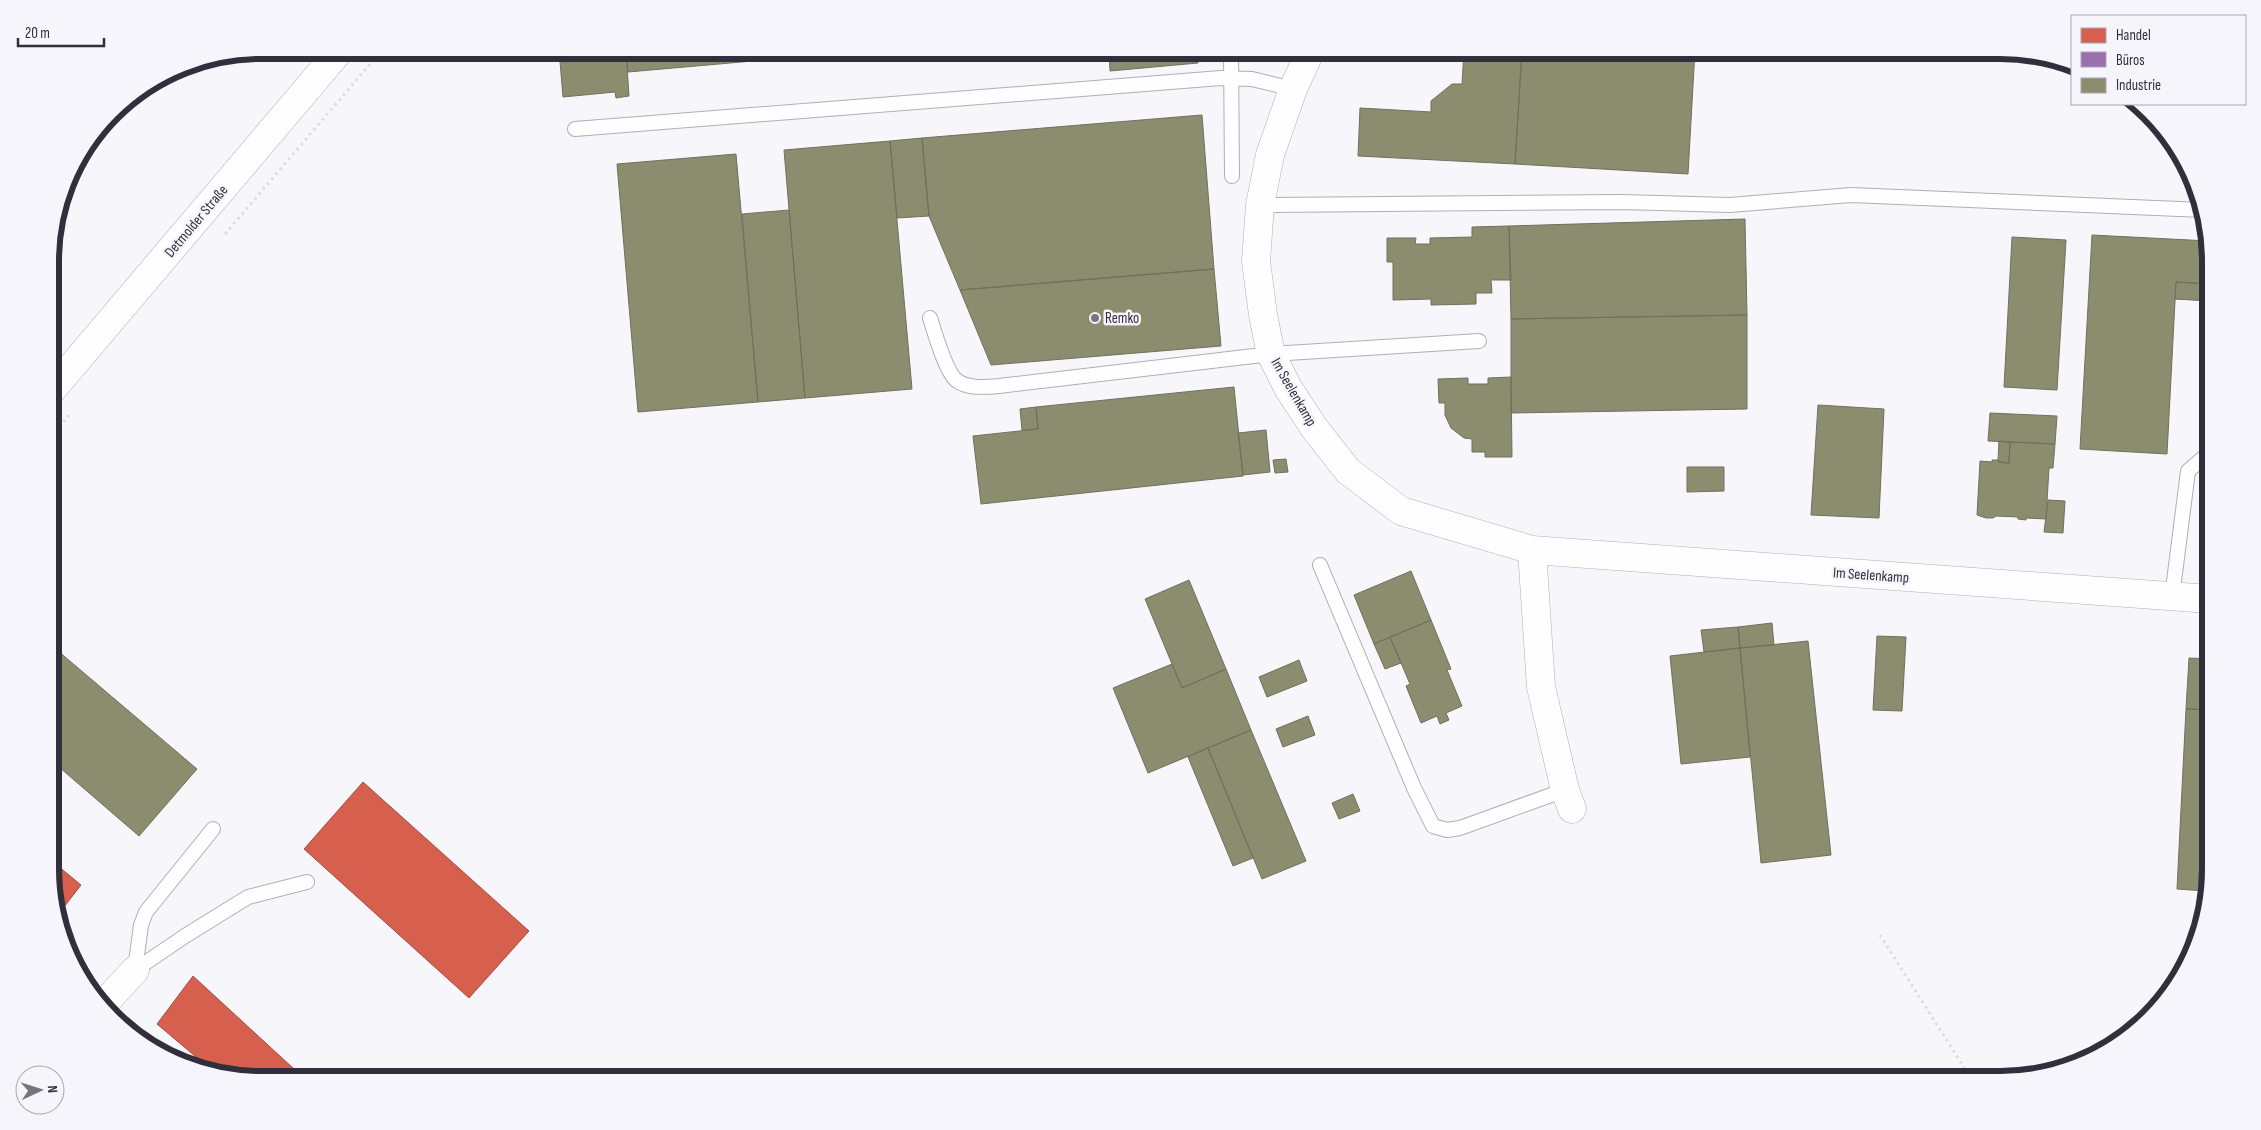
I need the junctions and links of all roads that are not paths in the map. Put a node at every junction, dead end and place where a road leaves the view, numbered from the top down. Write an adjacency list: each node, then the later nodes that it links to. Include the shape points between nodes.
1 (332, 59): 13 (street, Detmolder Straße)
2 (1232, 59): 4 (lane)
3 (1307, 59): 5 (street, Im Seelenkamp)
4 (1231, 78): 5 (lane, via 1252,79); 6 (lane); 7 (lane)
5 (1293, 89): 8 (street, Im Seelenkamp, via 1270,155)
6 (575, 129)
7 (1232, 176)
8 (1260, 205): 9 (lane, via 1622,202 1730,205 1851,195); 12 (street, Im Seelenkamp, via 1256,261)
9 (2195, 210)
10 (930, 318): 12 (lane, via 942,356 956,380 974,387)
11 (1479, 341): 12 (lane)
12 (1271, 354): 15 (street, Im Seelenkamp, via 1309,421 1348,471 1400,511)
13 (59, 382)
14 (2202, 459): 17 (lane, via 2188,471)
15 (1532, 550): 17 (street, Im Seelenkamp); 19 (street, via 1541,687)
16 (1320, 565): 19 (lane, via 1433,826 1447,830 1460,828)
17 (2172, 597): 18 (street, Im Seelenkamp)
18 (2202, 599)
19 (1569, 799)
20 (213, 829): 22 (lane, via 146,912)
21 (307, 882): 22 (lane, via 248,897)
22 (135, 970): 23 (street)
23 (108, 1001)

